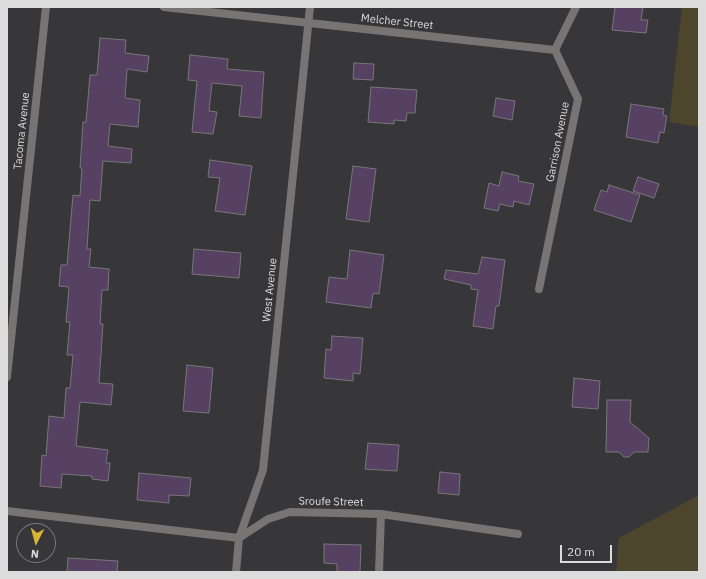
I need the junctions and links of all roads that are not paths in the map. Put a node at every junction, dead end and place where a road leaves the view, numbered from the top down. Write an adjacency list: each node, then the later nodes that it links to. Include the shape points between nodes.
1 (46, 7): 8 (street, Tacoma Avenue)
2 (164, 7): 5 (street, Melcher Street)
3 (310, 7): 5 (street, West Avenue)
4 (576, 7): 6 (street)
5 (308, 23): 6 (street, Melcher Street); 12 (street, West Avenue, via 263,470)
6 (555, 50): 7 (street, Garrison Avenue, via 578,99)
7 (539, 289)
8 (7, 377)
9 (7, 511): 12 (street)
10 (381, 514): 11 (street, Sroufe Street); 12 (street, Sroufe Street, via 290,512 268,519); 14 (street)
11 (518, 534)
12 (239, 538): 13 (street, West Avenue)
13 (236, 572)
14 (379, 572)

